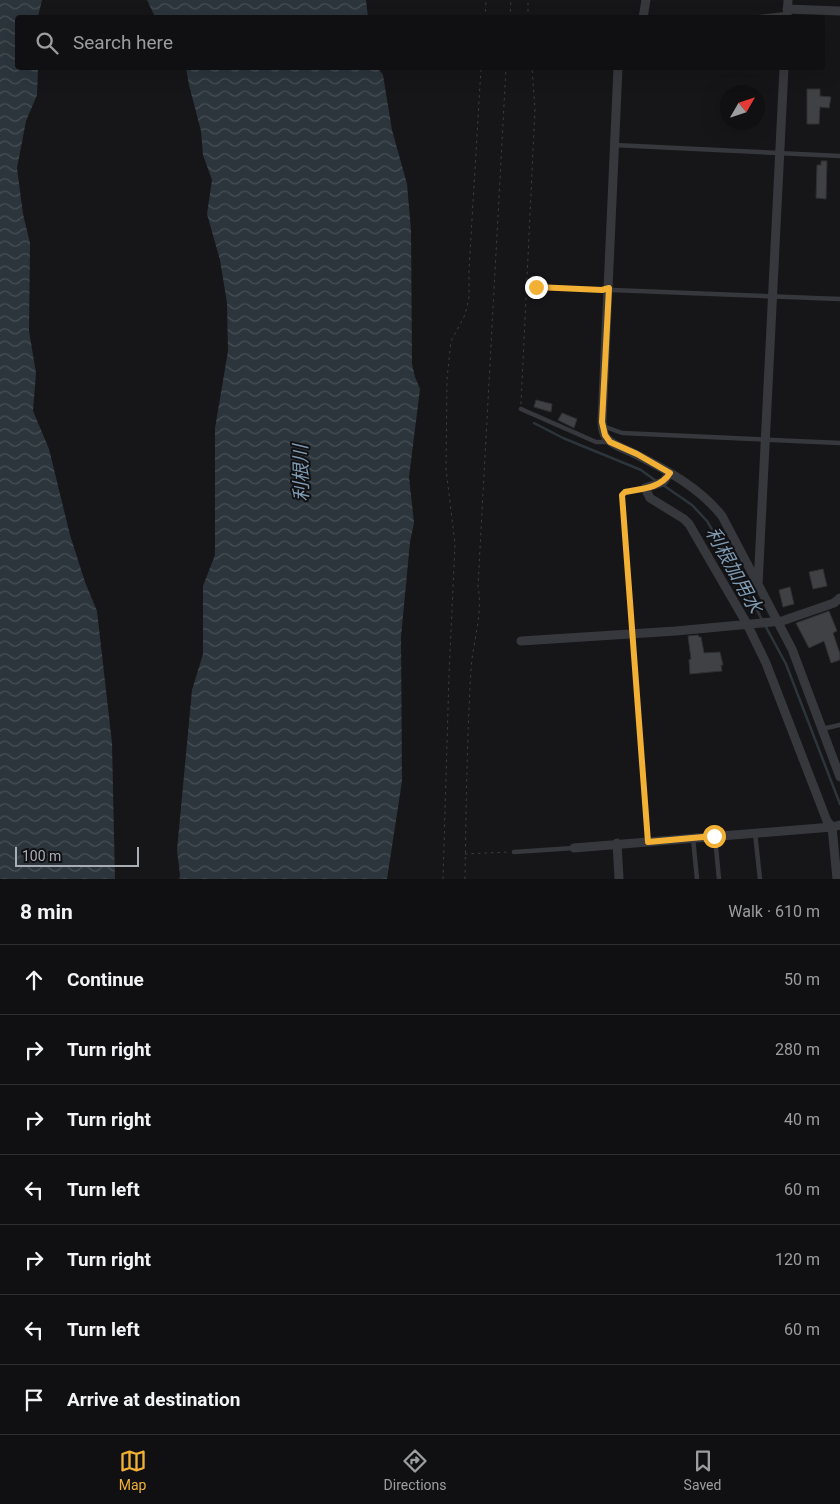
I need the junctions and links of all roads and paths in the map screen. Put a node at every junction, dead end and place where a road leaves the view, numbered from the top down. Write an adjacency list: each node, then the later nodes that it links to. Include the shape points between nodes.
1 (486, 0): 7 (path)
2 (511, 0): 8 (path)
3 (528, 0): 9 (path)
4 (646, 0): 10 (street)
5 (787, 10): 6 (street); 11 (lane)
6 (840, 12)
7 (485, 15)
8 (510, 15)
9 (528, 15)
10 (644, 15)
11 (765, 15)
12 (481, 70): 49 (path, via 469,297 464,317 450,341 447,379 446,469 456,544)
13 (506, 70): 48 (path, via 478,586 480,600 477,635 472,648)
14 (532, 70): 24 (path, via 535,109)
15 (618, 70): 17 (street)
16 (784, 70): 18 (street)
17 (614, 145): 18 (lane); 21 (street)
18 (780, 153): 19 (lane); 22 (street)
19 (840, 156)
20 (536, 287): 21 (lane)
21 (609, 288): 22 (lane); 25 (street)
22 (773, 296): 23 (lane); 26 (street)
23 (840, 299)
24 (520, 409): 27 (lane, via 596,442)
25 (602, 426): 26 (lane, via 622,433); 27 (street)
26 (766, 439): 28 (lane); 31 (street)
27 (610, 442): 29 (street)
28 (840, 443)
29 (670, 473): 30 (street, via 663,482); 31 (street, via 685,481 722,516)
30 (645, 488): 34 (street, via 650,498 689,524); 35 (lane, via 622,495)
31 (758, 586): 33 (street)
32 (840, 598): 33 (street)
33 (776, 621): 34 (street); 38 (street, via 792,649)
34 (747, 624): 35 (street); 40 (street, via 766,663 827,821)
35 (633, 634): 36 (street); 44 (lane)
36 (521, 641)
37 (840, 725): 38 (lane)
38 (822, 729): 39 (street)
39 (840, 777)
40 (836, 826): 41 (street); 55 (street)
41 (755, 833): 42 (street); 54 (lane)
42 (714, 836): 43 (street); 53 (lane)
43 (693, 838): 44 (street); 52 (lane)
44 (648, 842): 45 (street)
45 (617, 843): 46 (street); 51 (street)
46 (574, 848): 47 (lane)
47 (514, 852): 48 (path)
48 (465, 854): 50 (path)
49 (443, 879)
50 (464, 879)
51 (619, 879)
52 (697, 879)
53 (719, 879)
54 (760, 879)
55 (837, 879)

